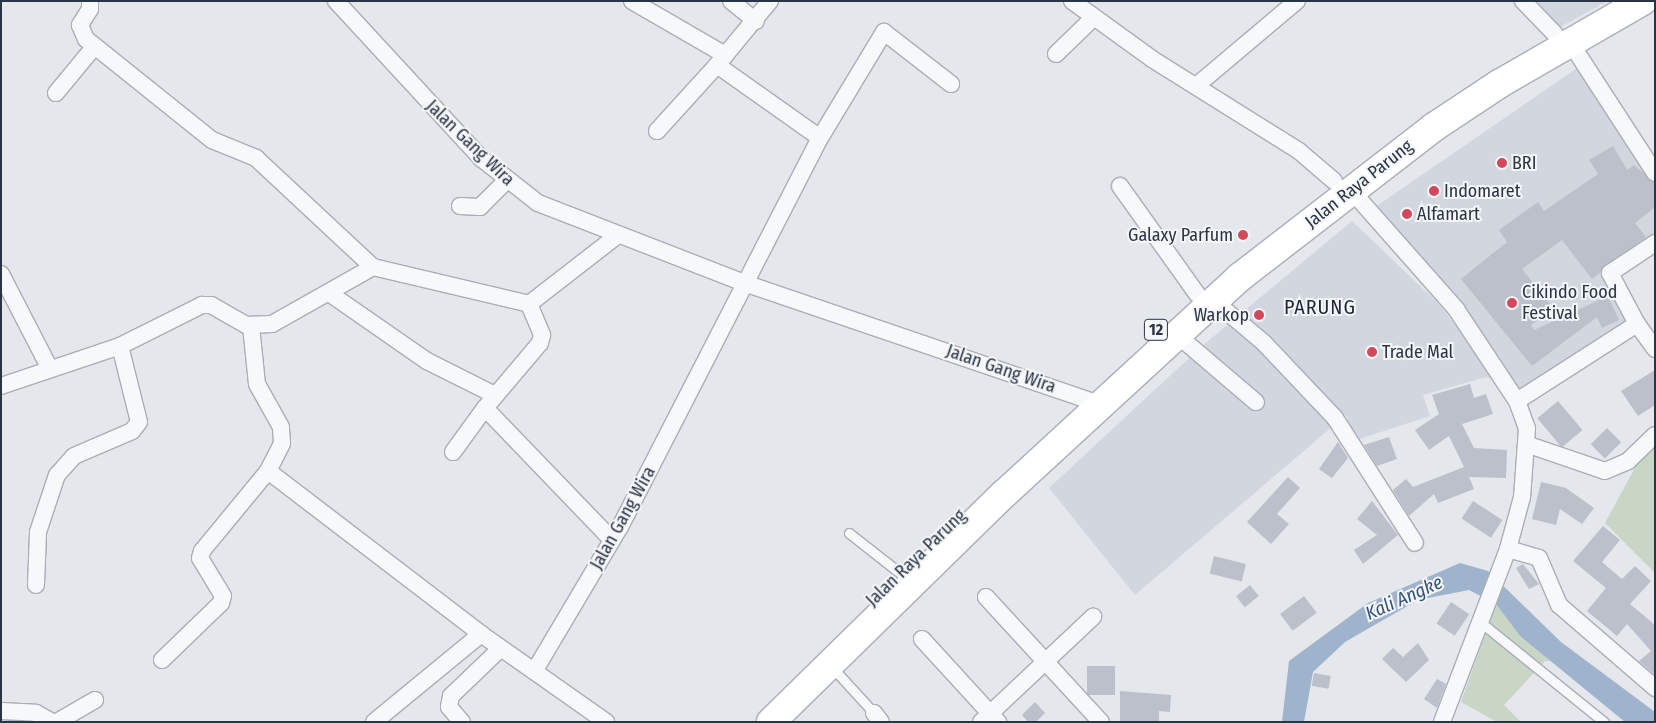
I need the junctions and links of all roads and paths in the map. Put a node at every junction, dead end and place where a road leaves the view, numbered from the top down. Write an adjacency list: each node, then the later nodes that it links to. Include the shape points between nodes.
1 (90, 1): 14 (street, via 80,29)
2 (336, 1): 23 (street, Jalan Gang Wira)
3 (632, 1): 16 (street)
4 (731, 1): 12 (street)
5 (770, 1): 12 (street)
6 (1072, 1): 11 (street)
7 (1298, 1): 18 (street)
8 (1523, 1): 13 (street)
9 (1643, 1): 10 (highway, Jalan Raya Parung / 12)
10 (1612, 7): 13 (highway, Jalan Raya Parung / 12)
11 (1092, 19): 15 (street); 18 (street)
12 (756, 21): 16 (street)
13 (1562, 37): 22 (street); 24 (highway, Jalan Raya Parung / 12)
14 (94, 47): 19 (street); 29 (street, via 212,140 256,158)
15 (1056, 54)
16 (721, 60): 20 (street); 21 (street)
17 (951, 84): 21 (street, Jalan Gang Wira, via 884,32)
18 (1196, 86): 24 (street, via 1291,145)
19 (56, 93)
20 (657, 131)
21 (820, 138): 31 (street, Jalan Gang Wira)
22 (1655, 173)
23 (506, 180): 26 (street, via 480,207); 27 (street, Jalan Gang Wira, via 538,203)
24 (1342, 185): 33 (highway, Jalan Raya Parung / 12); 43 (street, via 1456,309)
25 (1120, 186): 33 (street)
26 (460, 206)
27 (618, 235): 31 (street, Jalan Gang Wira); 34 (street)
28 (1655, 243): 35 (street, via 1610,273)
29 (373, 267): 32 (street); 34 (street)
30 (1, 274): 40 (street)
31 (748, 284): 44 (street, Jalan Gang Wira); 51 (street, Jalan Gang Wira)
32 (329, 293): 36 (street, via 272,324); 42 (street)
33 (1205, 297): 37 (highway, Jalan Raya Parung / 12); 44 (highway, Jalan Raya Parung / 12); 52 (street, via 1264,342 1335,418)
34 (529, 304): 42 (street, via 542,335 540,343)
35 (1637, 324): 39 (street); 43 (street)
36 (251, 326): 38 (street, via 212,305 202,305); 49 (street, via 257,384 283,434)
37 (1176, 334): 44 (highway, Jalan Raya Parung / 12); 45 (street)
38 (120, 346): 40 (street); 55 (street, via 139,422 132,431 74,456 57,475 39,526)
39 (1655, 349)
40 (50, 369): 41 (street)
41 (1, 386)
42 (489, 401): 48 (street); 51 (street)
43 (1518, 401): 47 (street)
44 (1094, 402): 54 (highway, Jalan Raya Parung / 12); 64 (highway, Jalan Raya Parung / 12)
45 (1256, 402)
46 (1655, 435): 47 (street, via 1628,461 1605,471)
47 (1529, 446): 53 (street, via 1522,497)
48 (453, 452)
49 (268, 471): 59 (street); 62 (street, via 202,552 200,558 223,596 221,603)
50 (849, 533): 54 (lane)
51 (612, 540): 65 (street, Jalan Gang Wira)
52 (1415, 543)
53 (1508, 549): 58 (street); 66 (street, via 1539,558 1559,605)
54 (900, 573): 76 (highway, Jalan Raya Parung / 12)
55 (36, 585)
56 (986, 597): 63 (street)
57 (1093, 617): 63 (street)
58 (1478, 620): 79 (street); 80 (lane)
59 (481, 634): 61 (street); 73 (street)
60 (922, 639): 70 (street)
61 (501, 648): 65 (street); 74 (street, via 451,696 450,707)
62 (162, 660)
63 (1045, 662): 70 (street); 78 (street)
64 (829, 664): 69 (lane); 77 (highway, Jalan Raya Parung / 12)
65 (535, 670): 75 (street)
66 (1655, 688)
67 (95, 700): 72 (street)
68 (1, 711): 71 (street, via 36,713)
69 (877, 717)
70 (990, 719)
71 (52, 722)
72 (57, 722)
73 (374, 722)
74 (462, 722)
75 (606, 722)
76 (750, 722)
77 (771, 722)
78 (1101, 722)
79 (1442, 722)
80 (1604, 722)

